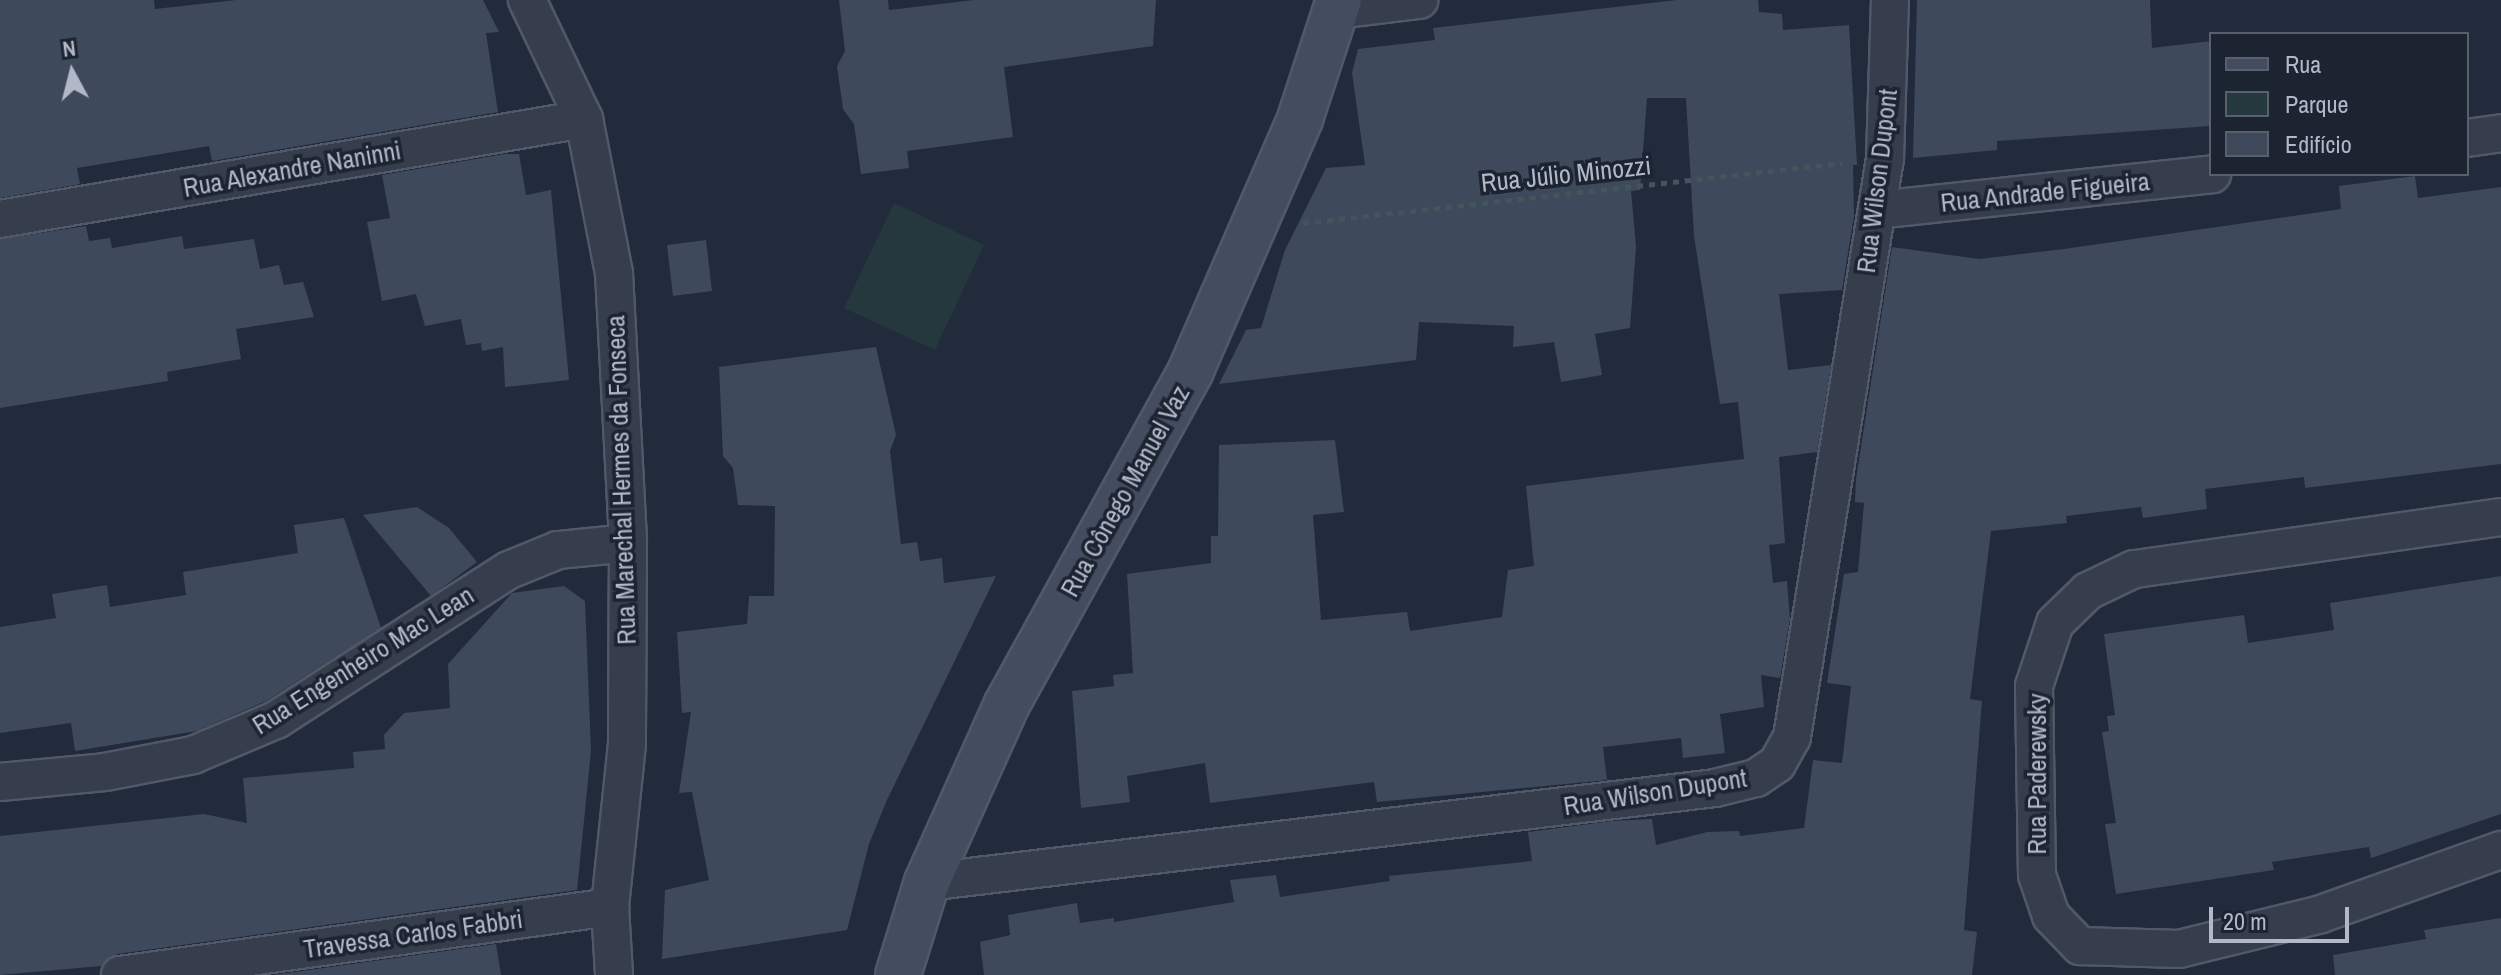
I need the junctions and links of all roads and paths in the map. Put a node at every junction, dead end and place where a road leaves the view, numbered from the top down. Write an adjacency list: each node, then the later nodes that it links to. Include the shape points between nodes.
1 (527, 0): 5 (street, Rua Marechal Hermes da Fonseca)
2 (1419, 0): 3 (street)
3 (1338, 5): 12 (street, Rua Cônego Manuel Vaz, via 1300,119)
4 (1892, 12): 8 (street, Rua Wilson Dupont)
5 (584, 119): 11 (street, Rua Alexandre Naninni); 14 (street, Rua Marechal Hermes da Fonseca, via 614,273)
6 (2501, 133): 7 (street)
7 (2469, 138)
8 (1885, 158): 10 (street, Rua Wilson Dupont); 12 (path, Rua Júlio Minozzi)
9 (2209, 174): 10 (street, Rua Andrade Figueira)
10 (1877, 210): 17 (street, Rua Wilson Dupont, via 1792,737 1777,764 1756,778 1715,788)
11 (0, 219)
12 (1251, 229): 17 (street, Rua Cônego Manuel Vaz, via 1191,370 1007,704)
13 (2501, 517): 16 (street, Rua Paderewsky, via 2134,569 2088,591 2055,623 2034,686 2037,875 2051,916 2080,946 2179,949 2321,914)
14 (628, 543): 15 (street, Rua Engenheiro Mac Lean, via 558,550 509,570 276,720 193,755 105,772); 18 (street, Rua Marechal Hermes da Fonseca, via 627,744)
15 (0, 782)
16 (2501, 850)
17 (927, 882): 21 (street, Rua Cônego Manuel Vaz)
18 (610, 907): 19 (street, Travessa Carlos Fabbri); 20 (street, Rua Marechal Hermes da Fonseca)
19 (120, 975)
20 (614, 975)
21 (898, 975)

